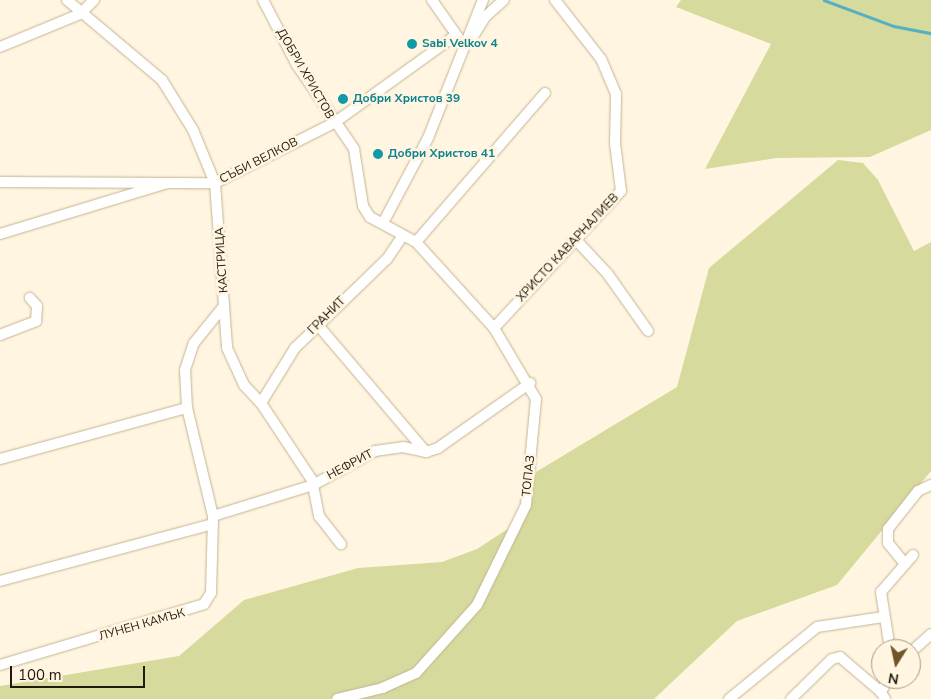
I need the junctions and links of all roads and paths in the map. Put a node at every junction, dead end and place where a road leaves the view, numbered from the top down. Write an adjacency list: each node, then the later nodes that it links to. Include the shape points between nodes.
1 (67, 0): 8 (street, КАСТРИЦА)
2 (94, 0): 8 (street)
3 (264, 0): 13 (street, ДОБРИ ХРИСТОВ)
4 (432, 0): 9 (street)
5 (483, 0): 11 (street)
6 (504, 0): 11 (street, via 486,16)
7 (555, 0): 20 (street, ХРИСТО КАВАРНАЛИЕВ, via 601,58 616,94 621,191)
8 (80, 14): 10 (street); 16 (street, КАСТРИЦА, via 162,80 194,130)
9 (456, 35): 11 (street); 13 (street, СЪБИ ВЕЛКОВ)
10 (0, 46)
11 (465, 50): 17 (street, via 414,167)
12 (545, 93): 21 (street)
13 (334, 123): 16 (street, СЪБИ ВЕЛКОВ); 17 (street, ДОБРИ ХРИСТОВ, via 346,134 358,161 363,206 370,217)
14 (174, 181): 15 (street, СЪБИ ВЕЛКОВ); 16 (street, СЪБИ ВЕЛКОВ); 18 (street)
15 (0, 182)
16 (215, 183): 23 (street, КАСТРИЦА)
17 (383, 223): 19 (street, ТОПАЗ)
18 (0, 234)
19 (402, 237): 21 (street, ТОПАЗ); 24 (street, ГРАНИТ, via 386,259)
20 (576, 240): 25 (street, ХРИСТО КАВАРНАЛИЕВ); 26 (street, via 607,273)
21 (416, 242): 25 (street, ТОПАЗ)
22 (30, 298): 27 (street, via 37,306 36,322)
23 (224, 306): 29 (street, КАСТРИЦА, via 227,348 244,385); 30 (street, ЛУНЕН КАМЪК, via 194,343 185,387)
24 (317, 324): 29 (street, ГРАНИТ, via 295,348); 31 (street)
25 (494, 328): 28 (street, ТОПАЗ)
26 (648, 331)
27 (0, 335)
28 (530, 383): 31 (street); 46 (street, ТОПАЗ, via 536,415 526,505 477,605 416,673 383,688)
29 (261, 403): 33 (street, КАСТРИЦА)
30 (187, 408): 32 (street); 35 (street, ЛУНЕН КАМЪК)
31 (426, 452): 33 (street, НЕФРИТ, via 403,447 375,451)
32 (0, 459)
33 (313, 485): 35 (street, НЕФРИТ); 36 (street, КАСТРИЦА, via 319,516)
34 (931, 485): 38 (street, via 918,492 888,529 888,543)
35 (213, 520): 39 (street, НЕФРИТ); 44 (street, ЛУНЕН КАМЪК, via 211,593 204,604)
36 (341, 544)
37 (913, 555): 38 (street)
38 (906, 564): 40 (street, via 881,592)
39 (0, 581)
40 (883, 617): 42 (street); 47 (street, via 817,627)
41 (931, 634): 43 (street)
42 (888, 639)
43 (921, 643)
44 (0, 665)
45 (883, 696): 48 (street, via 840,657 832,659)
46 (337, 699)
47 (729, 699)
48 (791, 699)

